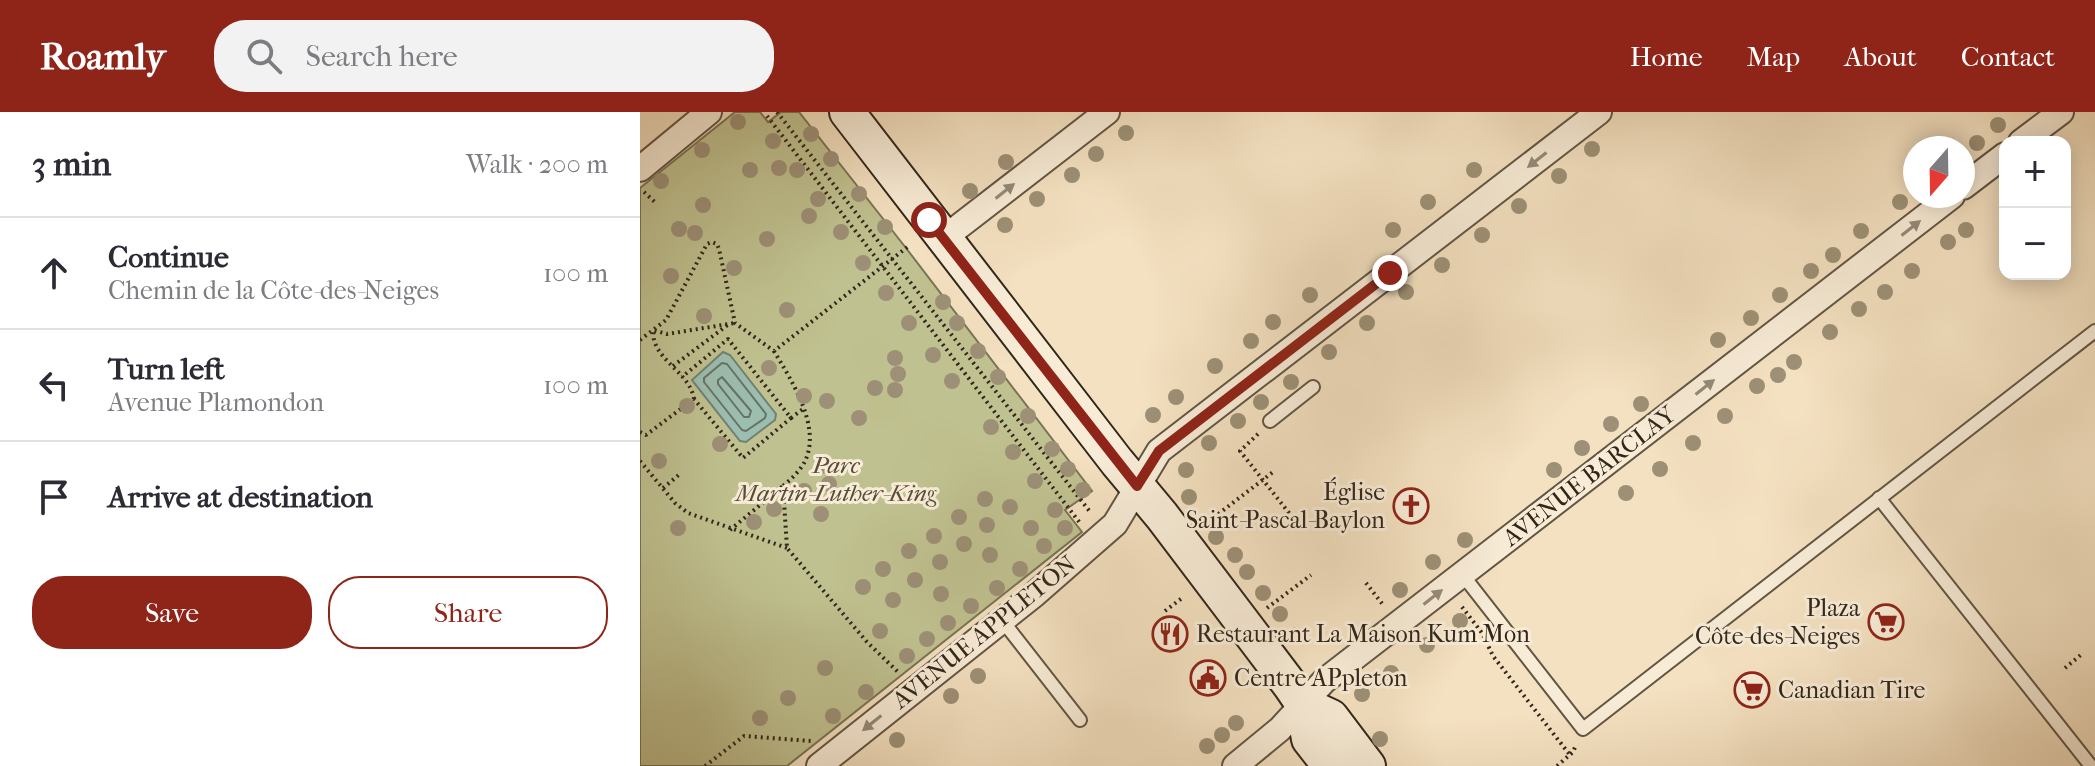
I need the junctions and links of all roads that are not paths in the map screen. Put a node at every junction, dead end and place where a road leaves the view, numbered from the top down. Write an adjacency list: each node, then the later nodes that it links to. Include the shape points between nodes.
1 (709, 112): 8 (street)
2 (847, 112): 11 (main road)
3 (1107, 112): 11 (street, one-way to 3)
4 (1599, 112): 15 (street, AVENUE APPLETON, one-way to 15, via 1159,451)
5 (2061, 112): 6 (street)
6 (2029, 136)
7 (1999, 160): 9 (street)
8 (640, 169)
9 (1975, 178)
10 (1936, 208): 17 (street, AVENUE BARCLAY, one-way to 10)
11 (944, 238): 15 (main road)
12 (2095, 331): 16 (lane)
13 (1313, 387): 14 (lane)
14 (1268, 425)
15 (1137, 486): 18 (street, AVENUE APPLETON, via 1115,524); 19 (main road)
16 (1879, 498): 17 (lane, via 1583,729); 25 (lane)
17 (1462, 574): 19 (street, AVENUE BARCLAY, one-way to 17, via 1324,681)
18 (1002, 620): 20 (lane); 21 (street, AVENUE APPLETON, one-way to 21)
19 (1303, 704): 22 (street, AVENUE BARCLAY); 23 (main road, via 1309,739); 24 (main road, via 1331,717)
20 (1080, 720)
21 (818, 754)
22 (1235, 766)
23 (1330, 766)
24 (1368, 766)
25 (2091, 766)

